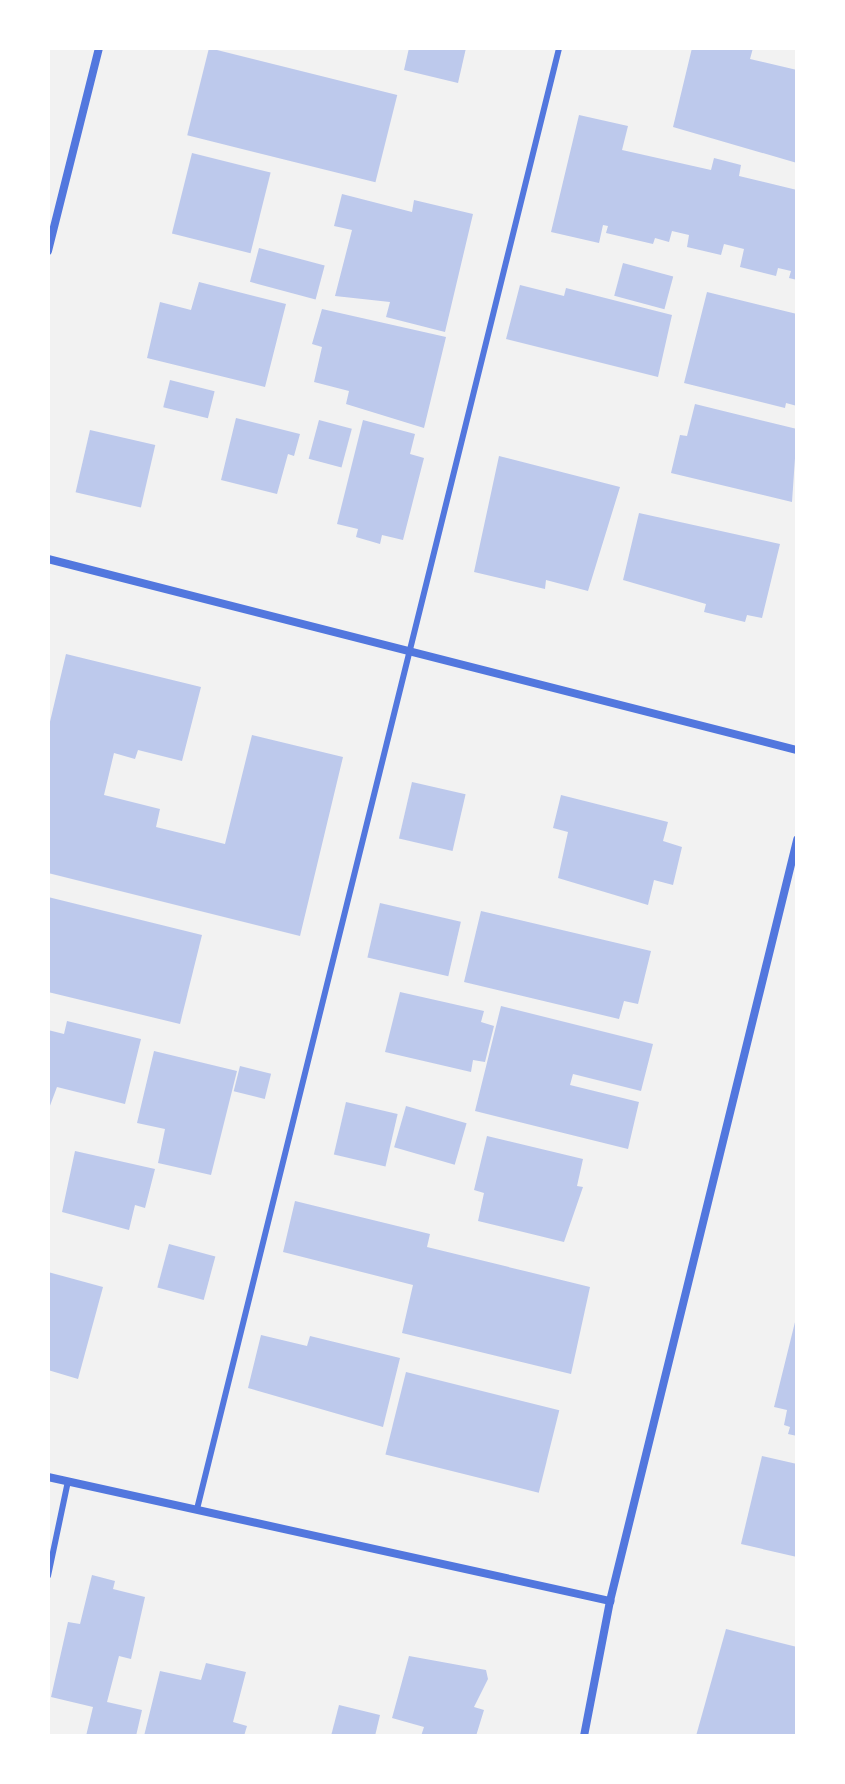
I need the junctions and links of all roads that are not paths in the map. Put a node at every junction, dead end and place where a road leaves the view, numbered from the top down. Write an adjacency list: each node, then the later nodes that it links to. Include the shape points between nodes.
1 (99, 48): 3 (street)
2 (559, 48): 5 (lane)
3 (48, 251)
4 (48, 559): 5 (street)
5 (410, 651): 6 (street); 10 (lane)
6 (797, 750)
7 (797, 840): 12 (street)
8 (48, 1477): 9 (street)
9 (68, 1481): 10 (street); 11 (lane)
10 (197, 1509): 12 (street)
11 (48, 1576)
12 (610, 1601): 13 (street)
13 (584, 1736)

